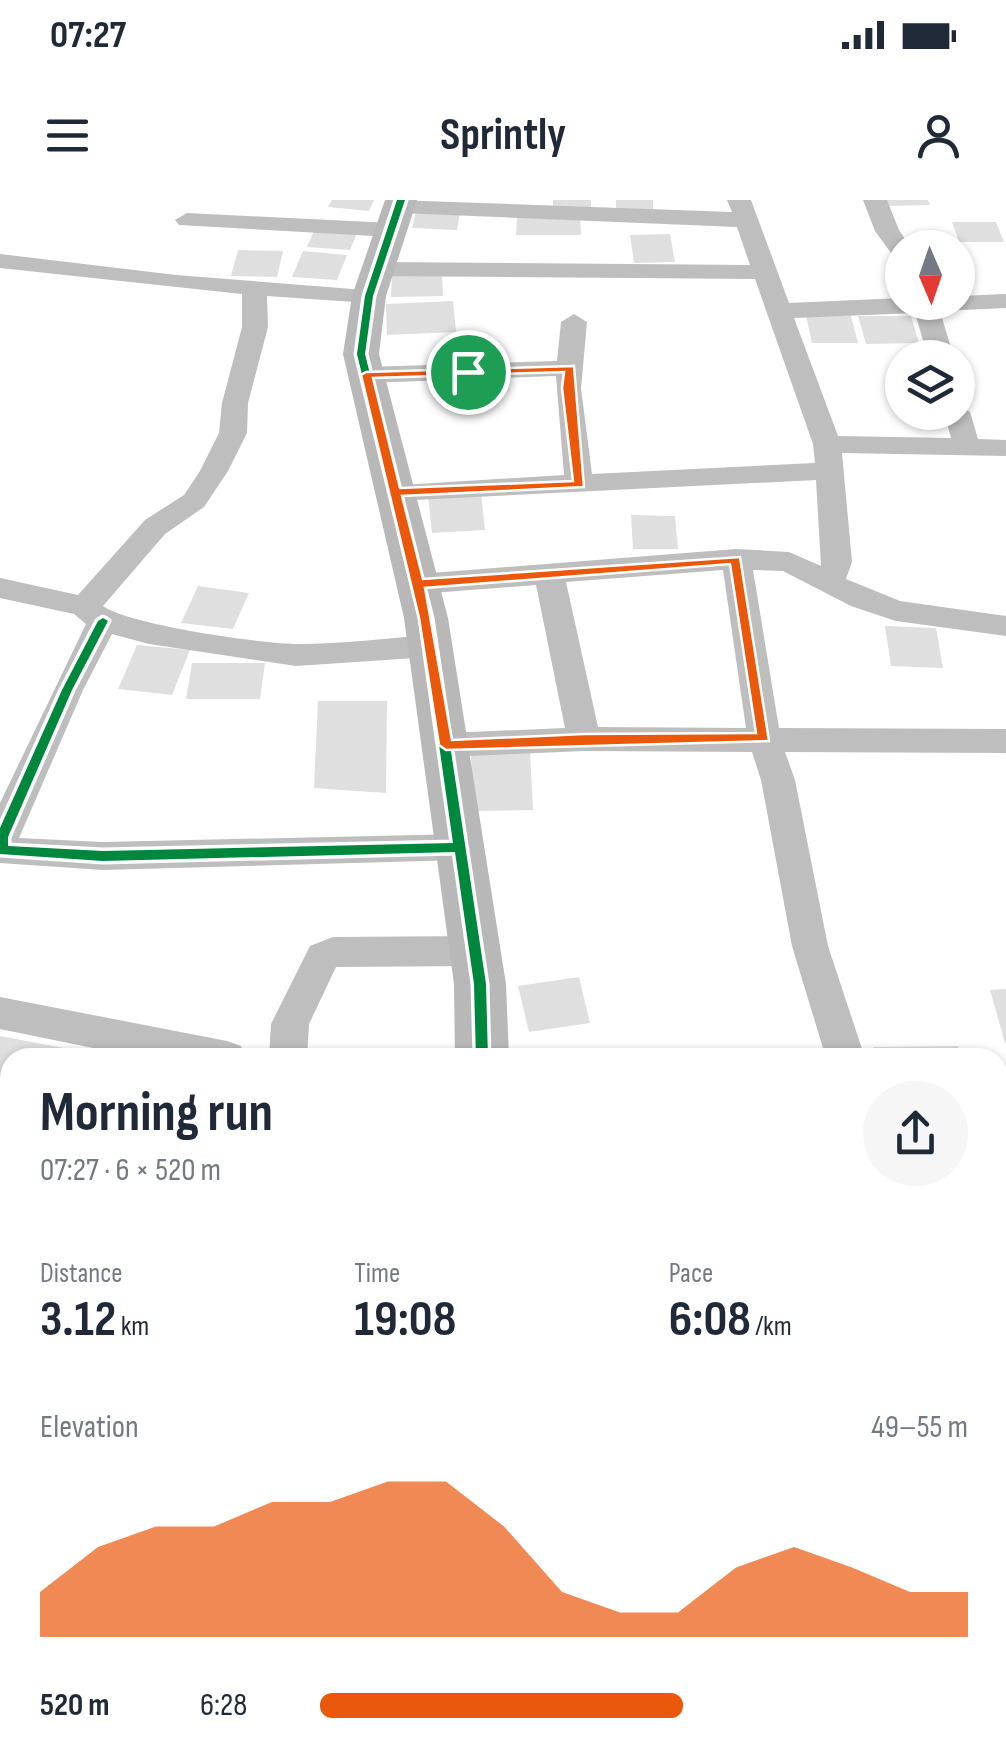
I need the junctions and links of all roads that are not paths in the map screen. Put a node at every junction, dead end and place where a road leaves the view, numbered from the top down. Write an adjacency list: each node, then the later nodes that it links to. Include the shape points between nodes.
1 (875, 200): 4 (street)
2 (742, 210): 5 (street); 7 (street)
3 (186, 227): 5 (street); 8 (street)
4 (886, 230)
5 (387, 240): 7 (street); 9 (street); 16 (street, via 362,354)
6 (0, 261): 8 (street)
7 (763, 272): 13 (street)
8 (176, 282): 9 (street)
9 (254, 290): 29 (street, via 255,327 233,434 194,501 155,527)
10 (1006, 300): 11 (street)
11 (975, 302)
12 (885, 306): 13 (street)
13 (782, 311): 20 (street)
14 (574, 322): 15 (street)
15 (570, 368): 16 (street); 21 (street)
16 (366, 375): 22 (street)
17 (962, 430): 18 (street)
18 (967, 448): 19 (street); 20 (street)
19 (1006, 448)
20 (828, 458): 21 (street); 26 (street, via 837,562)
21 (580, 484): 22 (street)
22 (395, 492): 27 (street)
23 (736, 560): 25 (street); 26 (street, via 790,562); 32 (street)
24 (0, 562): 28 (street)
25 (549, 574): 27 (street); 33 (street)
26 (830, 582): 30 (street, via 896,610)
27 (418, 584): 31 (street)
28 (12, 589): 29 (street)
29 (94, 614): 31 (street, via 149,634 296,655); 36 (street, via 2,850 103,856)
30 (1006, 626)
31 (430, 646): 35 (street)
32 (764, 738): 33 (street); 34 (street); 42 (street, via 810,946)
33 (584, 739): 35 (street)
34 (1006, 741)
35 (446, 745): 36 (street)
36 (461, 847): 37 (street)
37 (475, 951): 40 (street, via 333,952 323,958 290,1024); 41 (street)
38 (0, 1013): 39 (street)
39 (177, 1048)
40 (289, 1048)
41 (481, 1048)
42 (843, 1048)

